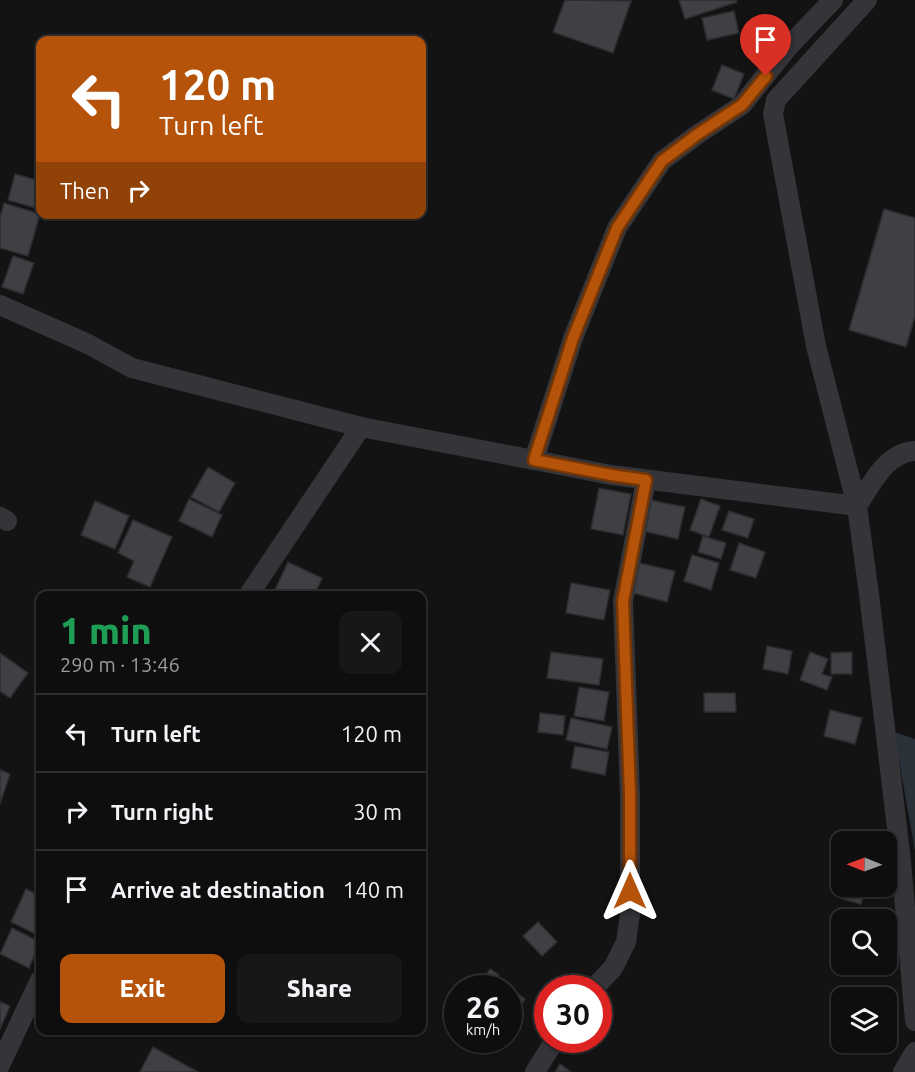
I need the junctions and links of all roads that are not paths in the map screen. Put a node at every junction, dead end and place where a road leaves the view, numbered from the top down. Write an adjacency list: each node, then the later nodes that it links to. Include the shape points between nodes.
1 (833, 0): 6 (street, via 789,46 742,105 662,161 617,228 573,338)
2 (867, 0): 8 (street, via 776,100 773,114 816,346)
3 (0, 305): 4 (street, via 132,368)
4 (361, 427): 6 (street); 9 (street)
5 (915, 451): 8 (street, via 904,452 887,462)
6 (534, 460): 7 (street)
7 (646, 480): 8 (street); 10 (street, via 623,601 630,914 626,942)
8 (857, 506): 12 (street, via 901,861)
9 (251, 591)
10 (606, 975)
11 (36, 988): 15 (street)
12 (915, 1021)
13 (915, 1052): 17 (street)
14 (547, 1053): 16 (street)
15 (0, 1065)
16 (535, 1072)
17 (903, 1072)

